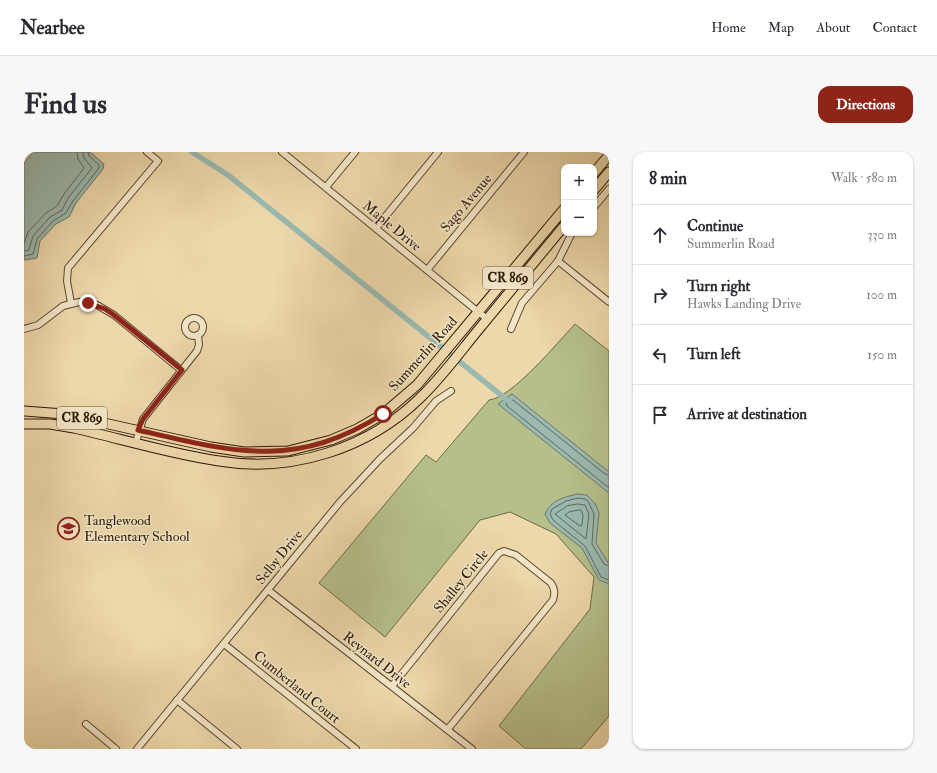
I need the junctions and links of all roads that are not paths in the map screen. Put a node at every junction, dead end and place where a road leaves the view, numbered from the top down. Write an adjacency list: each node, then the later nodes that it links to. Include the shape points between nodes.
1 (147, 152): 20 (street, via 158,161 68,268 67,281)
2 (282, 152): 10 (street, Maple Drive)
3 (355, 152): 10 (street)
4 (438, 152): 14 (street)
5 (524, 152): 18 (street, Sago Avenue)
6 (609, 155): 7 (main road)
7 (597, 169)
8 (609, 172): 9 (main road)
9 (597, 186)
10 (326, 187): 14 (street, Maple Drive)
11 (609, 189): 12 (street)
12 (597, 203)
13 (561, 213): 21 (main road, Summerlin Road / CR 869)
14 (376, 228): 18 (street, Maple Drive)
15 (561, 230): 22 (main road, Summerlin Road / CR 869)
16 (570, 236): 17 (street)
17 (558, 261): 19 (street); 24 (street, via 522,303)
18 (427, 270): 21 (street, Maple Drive)
19 (609, 302)
20 (71, 303): 23 (street, via 55,311 38,325); 26 (street, via 88,303 105,309)
21 (479, 312): 22 (street, Maple Drive); 30 (main road, Summerlin Road / CR 869, via 412,390 383,414 344,435 302,448 273,452 229,450)
22 (487, 319): 31 (main road, Summerlin Road / CR 869, via 420,398 386,425 354,443 319,456 273,463 220,462)
23 (24, 329)
24 (511, 329)
25 (198, 335): 26 (street, via 197,351)
26 (182, 370): 30 (street, via 143,419)
27 (451, 391): 32 (street, Selby Drive, via 436,401 413,428 360,480)
28 (24, 411): 30 (main road, Summerlin Road / CR 869, via 64,414)
29 (24, 424): 31 (main road, Summerlin Road / CR 869, via 61,425)
30 (138, 430): 31 (street)
31 (136, 442)
32 (268, 590): 33 (street, Selby Drive); 34 (street, Reynard Drive)
33 (224, 644): 35 (street, Selby Drive); 41 (street, Cumberland Court)
34 (392, 686): 37 (street, Reynard Drive); 37 (street, Shalley Circle, via 499,554 504,551 516,555 551,583 555,594)
35 (177, 700): 39 (street, Selby Drive); 40 (street)
36 (86, 724): 38 (street)
37 (448, 729): 42 (street, Reynard Drive)
38 (116, 749)
39 (137, 749)
40 (237, 749)
41 (356, 749)
42 (472, 749)

